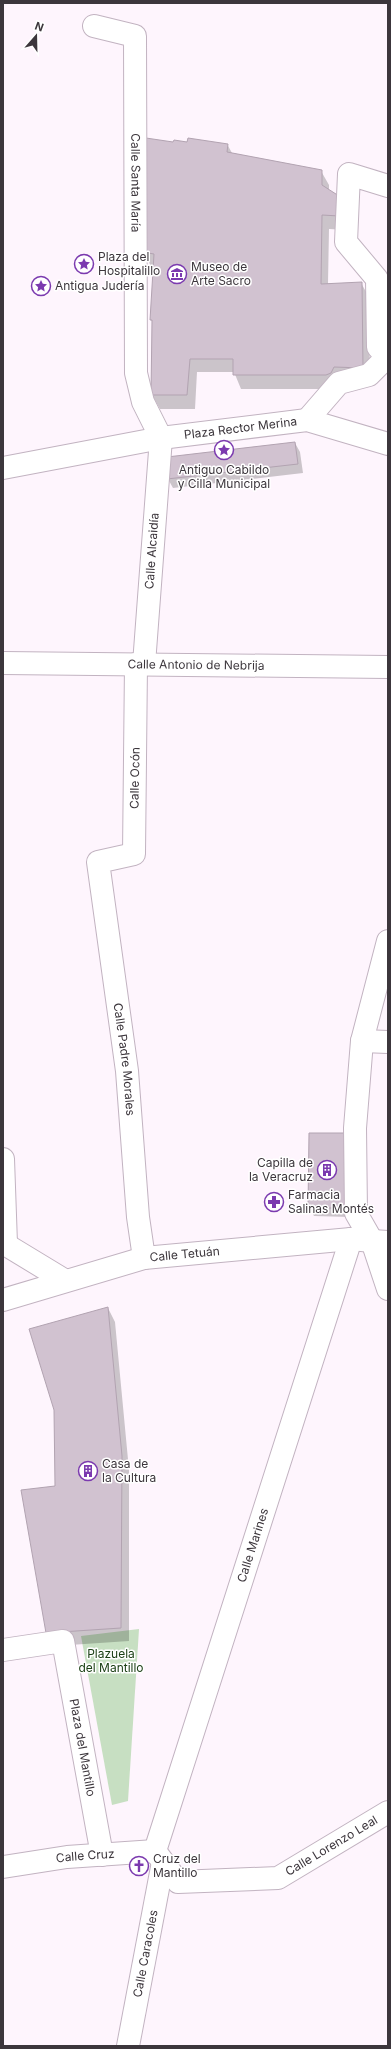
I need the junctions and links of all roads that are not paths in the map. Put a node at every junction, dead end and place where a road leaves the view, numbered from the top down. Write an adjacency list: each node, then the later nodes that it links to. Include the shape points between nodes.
1 (94, 26): 5 (street, Calle Santa María, via 136,36 136,373 143,402)
2 (388, 186): 3 (street, via 349,174 346,242 377,279 378,347)
3 (387, 358): 4 (street, via 369,375 339,383)
4 (307, 420): 5 (street, Plaza Rector Merina); 6 (street, Plaza Rector Merina)
5 (161, 438): 7 (street, Plaza Rector Merina); 9 (street, Calle Alcaidía)
6 (388, 444)
7 (3, 468)
8 (3, 663): 9 (street, Calle Antonio de Nebrija)
9 (140, 664): 10 (street, Calle Antonio de Nebrija); 11 (street, Calle Ocón, via 134,854)
10 (388, 667)
11 (98, 862): 18 (street, Calle Padre Morales, via 127,1071 138,1217)
12 (388, 941): 13 (street)
13 (362, 1041): 14 (street); 16 (street, via 355,1128 356,1213)
14 (388, 1042)
15 (3, 1159): 17 (street)
16 (370, 1241): 18 (street, Calle Tetuán); 20 (street); 25 (street, Calle Marines)
17 (4, 1243): 19 (street)
18 (144, 1258): 19 (street, Calle Tetuán)
19 (64, 1280): 21 (street, Calle Tetuán)
20 (388, 1290)
21 (3, 1300)
22 (3, 1650): 24 (street, Plaza del Mantillo, via 63,1641)
23 (388, 1812): 25 (street, Calle Lorenzo Leal, via 278,1878 178,1882)
24 (102, 1854): 25 (street, Calle Cruz); 26 (street, Calle Cruz)
25 (159, 1856): 27 (street, Calle Caracoles)
26 (3, 1867)
27 (128, 2046)

